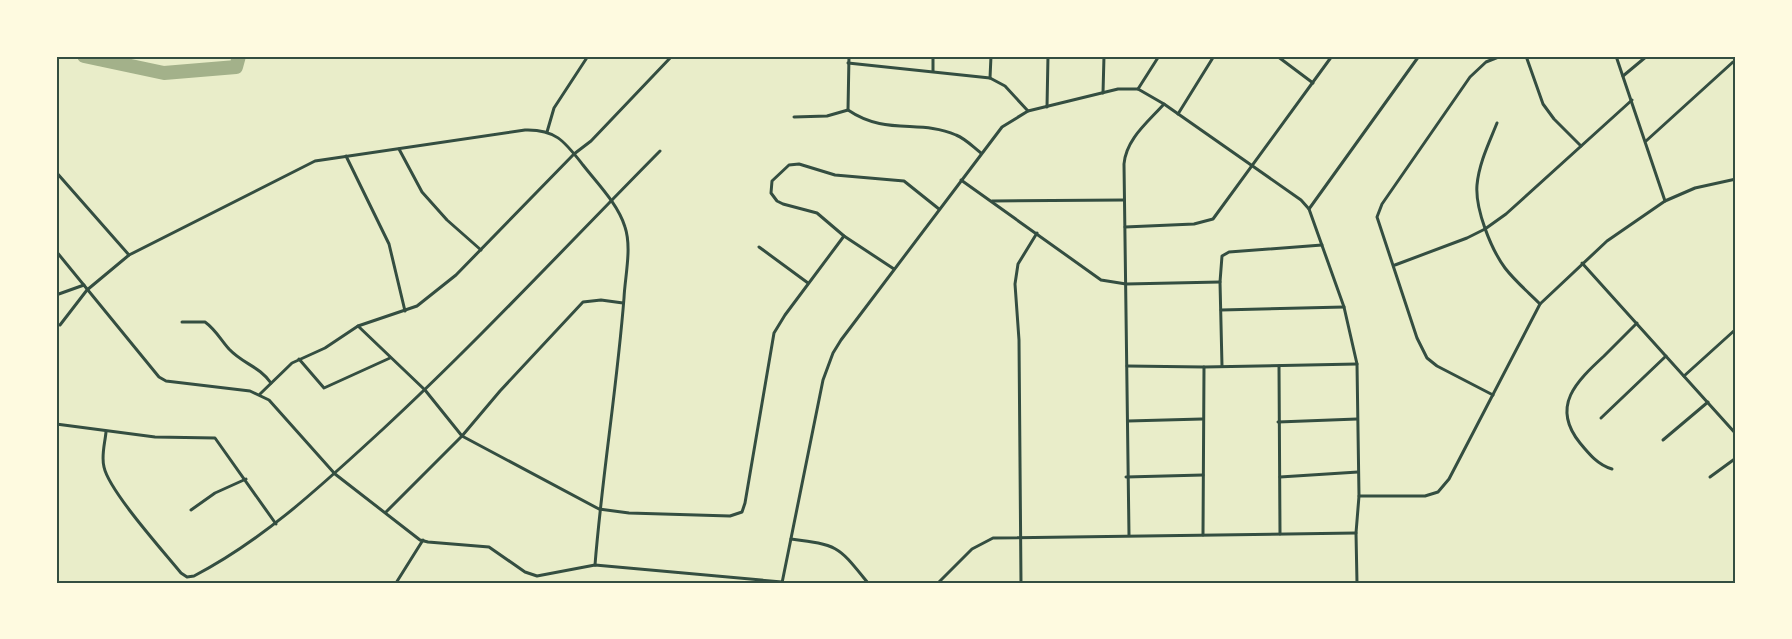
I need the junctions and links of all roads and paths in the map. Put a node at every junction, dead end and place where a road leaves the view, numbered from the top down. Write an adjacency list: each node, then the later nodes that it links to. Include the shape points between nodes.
1 (588, 56): 33 (street, via 554,108)
2 (672, 56): 39 (street, via 591,141)
3 (849, 56): 18 (street)
4 (933, 56): 19 (street)
5 (990, 56): 21 (street)
6 (1048, 56): 27 (street)
7 (1104, 56): 24 (street)
8 (1159, 56): 23 (street)
9 (1214, 56): 30 (street)
10 (1277, 56): 22 (street)
11 (1332, 56): 22 (street)
12 (1419, 56): 50 (street)
13 (1501, 56): 61 (street, via 1486,62 1470,77 1378,211 1379,223)
14 (1526, 56): 35 (street, via 1543,104)
15 (1616, 56): 20 (street)
16 (1647, 56): 20 (street)
17 (1733, 62): 34 (street)
18 (848, 63): 19 (street); 28 (street)
19 (933, 72): 21 (street)
20 (1623, 76): 25 (street)
21 (990, 78): 29 (street, via 1005,86)
22 (1313, 83): 41 (street)
23 (1138, 89): 24 (street); 26 (street)
24 (1103, 93): 27 (street)
25 (1632, 100): 34 (street); 35 (street)
26 (1164, 104): 30 (street); 46 (street, via 1127,147)
27 (1047, 107): 29 (street)
28 (848, 110): 31 (street, via 827,116); 38 (street, via 878,125 942,130 956,135)
29 (1028, 111): 38 (street, via 1002,127)
30 (1178, 114): 41 (street)
31 (794, 117)
32 (1497, 124): 52 (street, via 1482,160 1477,187)
33 (548, 132): 36 (street, via 525,130); 39 (street, via 563,141)
34 (1646, 141): 48 (street)
35 (1581, 146): 52 (street)
36 (399, 149): 40 (street); 57 (street, via 422,192)
37 (660, 151): 45 (street)
38 (981, 153): 44 (street)
39 (574, 154): 45 (street); 57 (street)
40 (346, 156): 59 (street, via 315,161); 73 (street, via 389,244)
41 (1252, 168): 50 (street); 51 (street, via 1213,219 1194,224)
42 (56, 172): 59 (street)
43 (1736, 179): 48 (street, via 1695,188)
44 (961, 180): 47 (street); 49 (street)
45 (611, 200): 69 (street, via 626,229); 89 (street)
46 (1124, 200): 47 (street); 51 (street)
47 (991, 201): 53 (street)
48 (1664, 201): 60 (street, via 1630,223)
49 (939, 209): 54 (street, via 904,182 835,175 799,164 789,165 772,181 771,193 777,201 817,213); 62 (street)
50 (1310, 209): 55 (street)
51 (1125, 227): 65 (street)
52 (1485, 229): 61 (street); 70 (street, via 1504,266)
53 (1037, 233): 65 (street, via 1101,280); 121 (street, via 1018,264 1015,284 1019,340)
54 (844, 236): 62 (street); 64 (street)
55 (1322, 245): 63 (street, via 1226,253 1221,261); 71 (street)
56 (759, 246): 64 (street)
57 (480, 250): 73 (street, via 437,293)
58 (56, 252): 66 (street)
59 (128, 255): 67 (street)
60 (1582, 263): 70 (street); 75 (street)
61 (1395, 265): 91 (street, via 1417,338 1427,358)
62 (894, 270): 122 (street, via 840,340 828,366)
63 (1220, 282): 65 (street); 72 (street)
64 (808, 283): 113 (street, via 774,333 746,504 742,512 718,516)
65 (1126, 284): 83 (street)
66 (84, 286): 67 (street); 68 (street)
67 (86, 290): 76 (street); 90 (street, via 162,379)
68 (56, 295)
69 (623, 303): 101 (street, via 583,302); 113 (street)
70 (1540, 304): 91 (street)
71 (1344, 307): 72 (street); 82 (street)
72 (1221, 310): 84 (street)
73 (405, 311): 77 (street)
74 (182, 322): 88 (street, via 205,322 228,348 258,368)
75 (1637, 323): 79 (street); 104 (street, via 1581,376 1568,403 1567,420 1578,441 1599,464)
76 (60, 325)
77 (358, 326): 80 (street); 81 (street, via 325,348)
78 (1736, 330): 87 (street)
79 (1666, 356): 87 (street); 93 (street)
80 (390, 358): 81 (street, via 324,388); 89 (street)
81 (299, 359): 88 (street)
82 (1357, 364): 85 (street); 95 (street)
83 (1128, 366): 86 (street); 96 (street)
84 (1222, 366): 85 (street); 86 (street)
85 (1279, 366): 97 (street)
86 (1204, 367): 94 (street)
87 (1684, 376): 92 (street)
88 (271, 383): 90 (street)
89 (425, 390): 101 (street); 106 (street)
90 (260, 394): 106 (street, via 279,409)
91 (1493, 394): 112 (street, via 1449,479 1438,492 1425,496)
92 (1708, 402): 100 (street); 102 (street)
93 (1601, 418)
94 (1202, 419): 96 (street); 107 (street)
95 (1357, 419): 97 (street); 105 (street)
96 (1128, 422): 108 (street)
97 (1278, 422): 109 (street)
98 (56, 424): 99 (street)
99 (106, 432): 111 (street, via 215,438); 116 (street, via 103,456 108,479 150,536 185,576 199,573)
100 (1736, 434)
101 (462, 436): 113 (street); 115 (street)
102 (1663, 440)
103 (1736, 458): 110 (street)
104 (1612, 469)
105 (1358, 472): 109 (street); 112 (street)
106 (335, 474): 115 (street); 116 (street)
107 (1203, 475): 108 (street); 120 (street)
108 (1126, 477): 119 (street)
109 (1280, 477): 118 (street)
110 (1710, 477)
111 (246, 479): 114 (street, via 215,493); 116 (street)
112 (1359, 496): 117 (street)
113 (599, 509): 124 (street)
114 (192, 510)
115 (386, 512): 123 (street)
116 (276, 524)
117 (1356, 533): 118 (street); 130 (street)
118 (1280, 534): 120 (street)
119 (1129, 535): 120 (street); 121 (street)
120 (1203, 535)
121 (1019, 538): 128 (street, via 985,540); 129 (street)
122 (791, 539): 125 (street); 127 (street, via 832,546 845,554)
123 (423, 540): 124 (street, via 489,547 525,572 537,576); 126 (street)
124 (595, 565): 125 (street)
125 (782, 582)
126 (396, 583)
127 (868, 583)
128 (938, 583)
129 (1021, 583)
130 (1357, 583)

